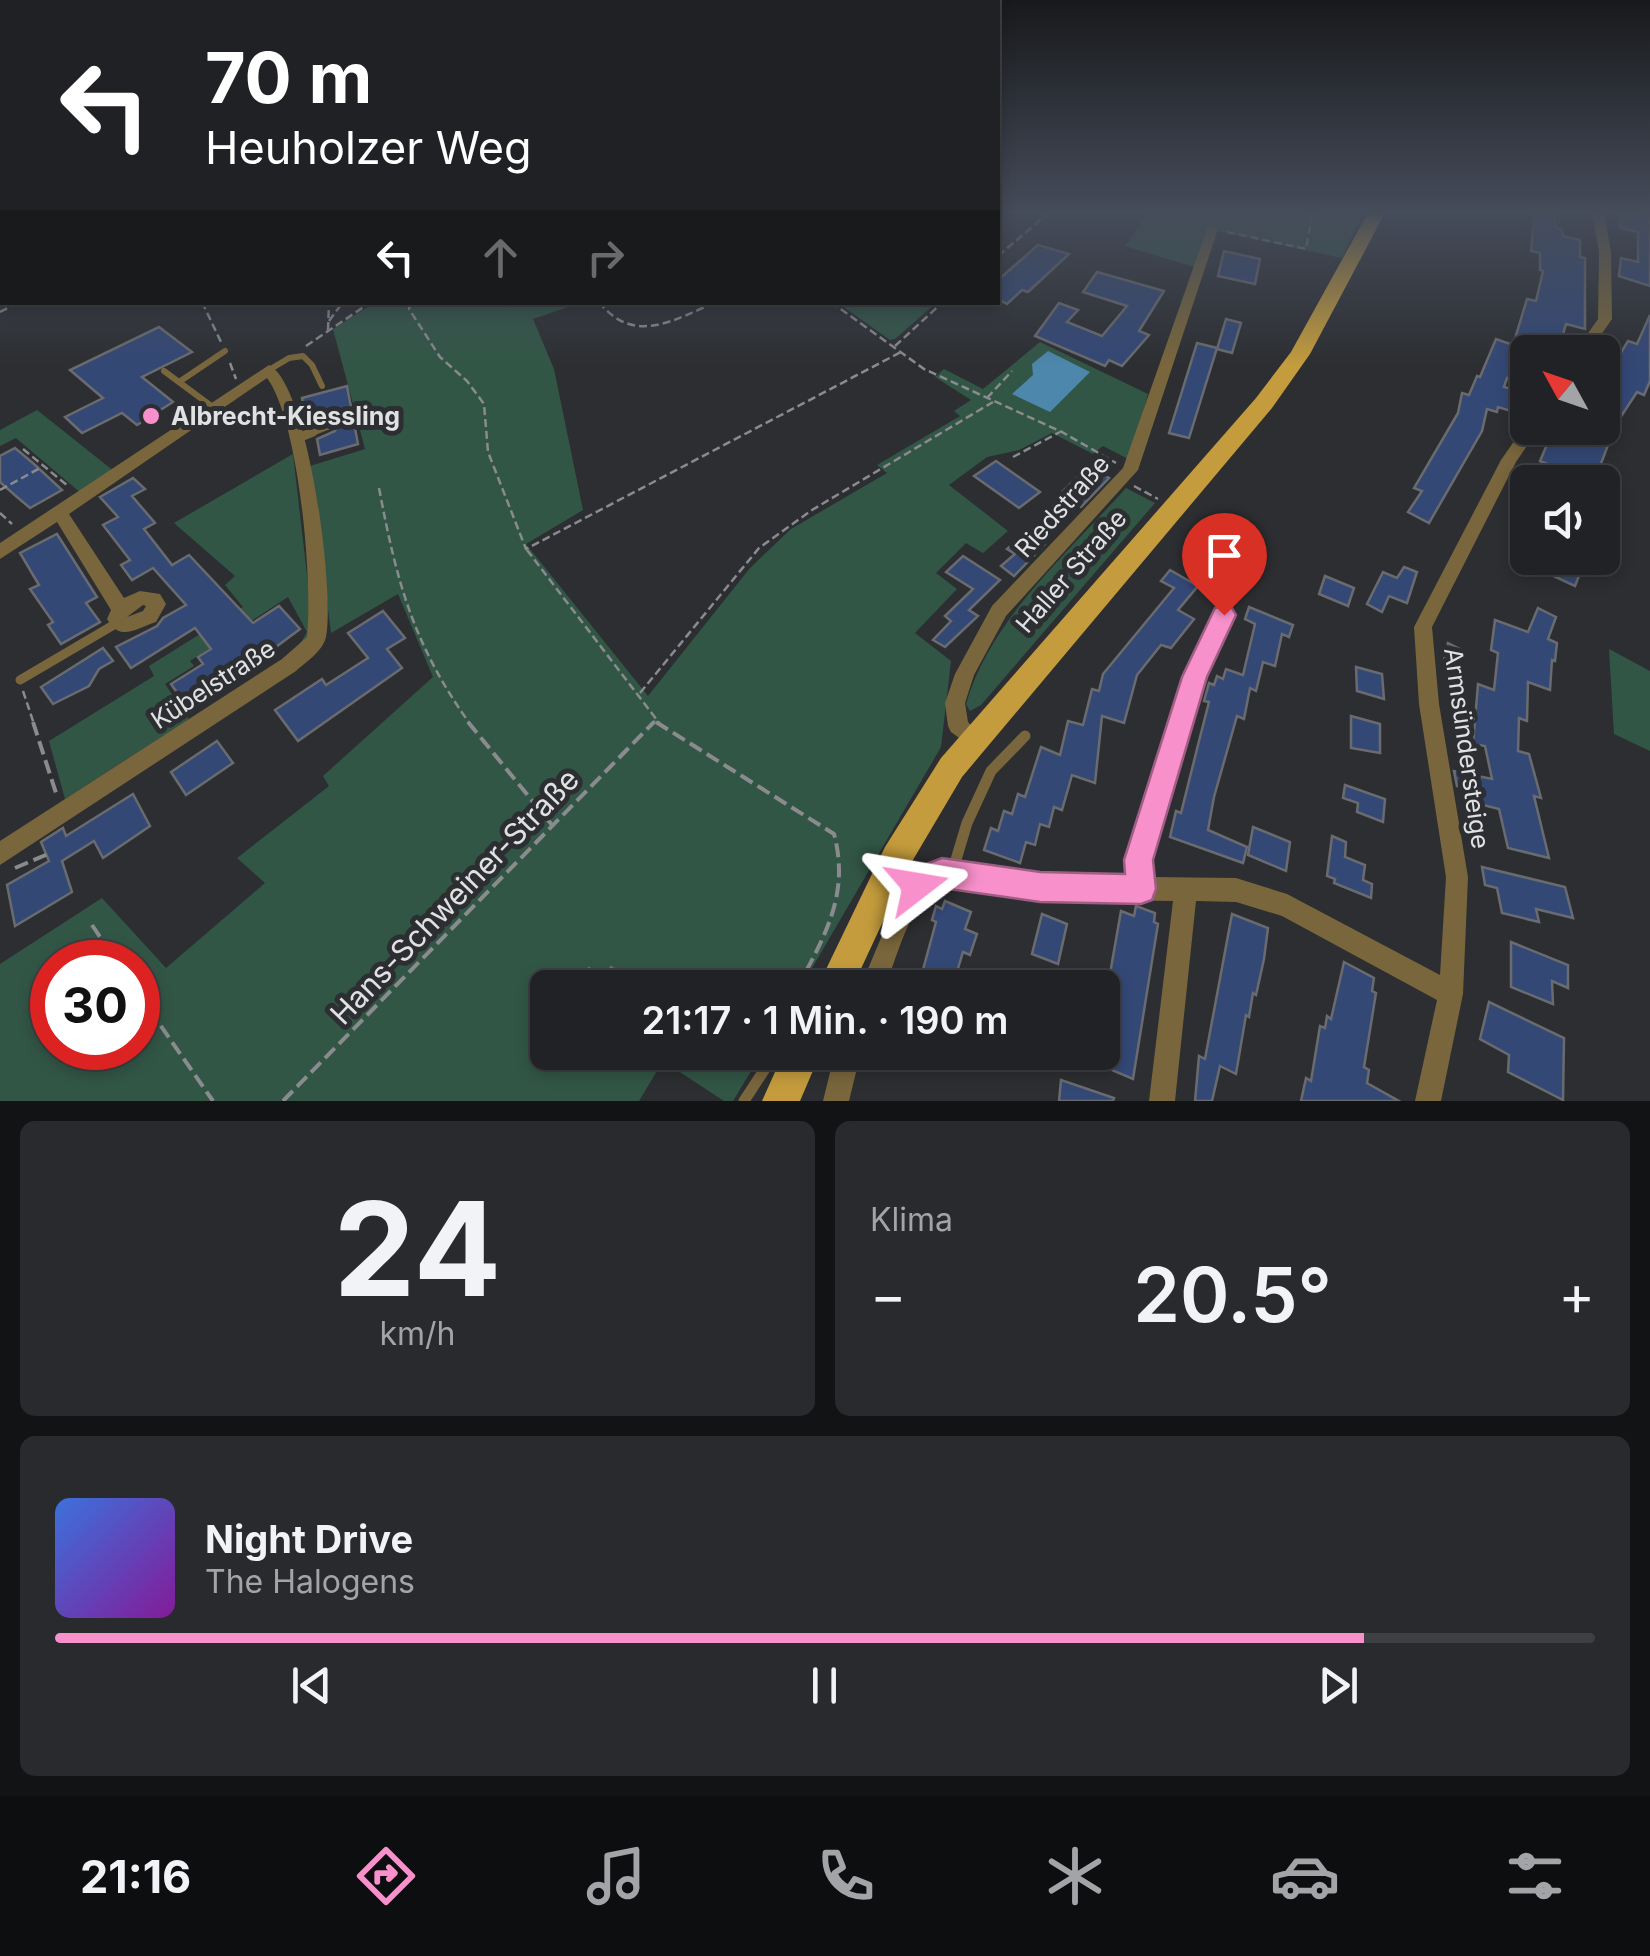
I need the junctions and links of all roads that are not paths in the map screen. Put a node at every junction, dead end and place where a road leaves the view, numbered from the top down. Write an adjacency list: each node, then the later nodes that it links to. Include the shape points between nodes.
1 (1200, 262): 20 (street, Riedstraße, via 1127,475 999,611 977,646 955,703 958,726)
2 (1350, 262): 20 (main road, Haller Straße, via 1300,354 1264,403)
3 (1605, 262): 4 (street, via 1605,319)
4 (1594, 335)
5 (225, 351): 8 (lane)
6 (164, 370): 8 (lane)
7 (270, 370): 9 (lane, via 292,355 312,360); 10 (street); 12 (street, Kübelstraße, via 282,382)
8 (179, 382): 10 (lane)
9 (322, 386)
10 (214, 408): 14 (street)
11 (336, 418): 12 (lane)
12 (298, 438): 21 (street, Kübelstraße, via 321,599 316,640 290,665)
13 (1521, 445): 27 (street, Armsündersteige, via 1423,627 1457,877)
14 (59, 512): 15 (street); 17 (street, via 84,544)
15 (0, 552)
16 (1224, 615): 24 (street, via 1195,677 1139,860)
17 (119, 616): 18 (lane)
18 (20, 680)
19 (1024, 736): 22 (lane, via 991,771)
20 (973, 739): 25 (main road, Haller Straße, via 916,818)
21 (4, 851)
22 (952, 873): 24 (street, via 1040,887); 26 (street, via 926,878 910,898)
23 (1186, 888): 24 (street); 27 (street, via 1236,890 1287,906); 32 (street)
24 (1141, 889)
25 (843, 970)
26 (880, 970)
27 (1451, 994): 33 (street, Armsündersteige)
28 (844, 1070): 31 (street)
29 (792, 1076): 30 (lane, via 770,1060)
30 (744, 1101)
31 (836, 1101)
32 (1162, 1101)
33 (1428, 1101)

